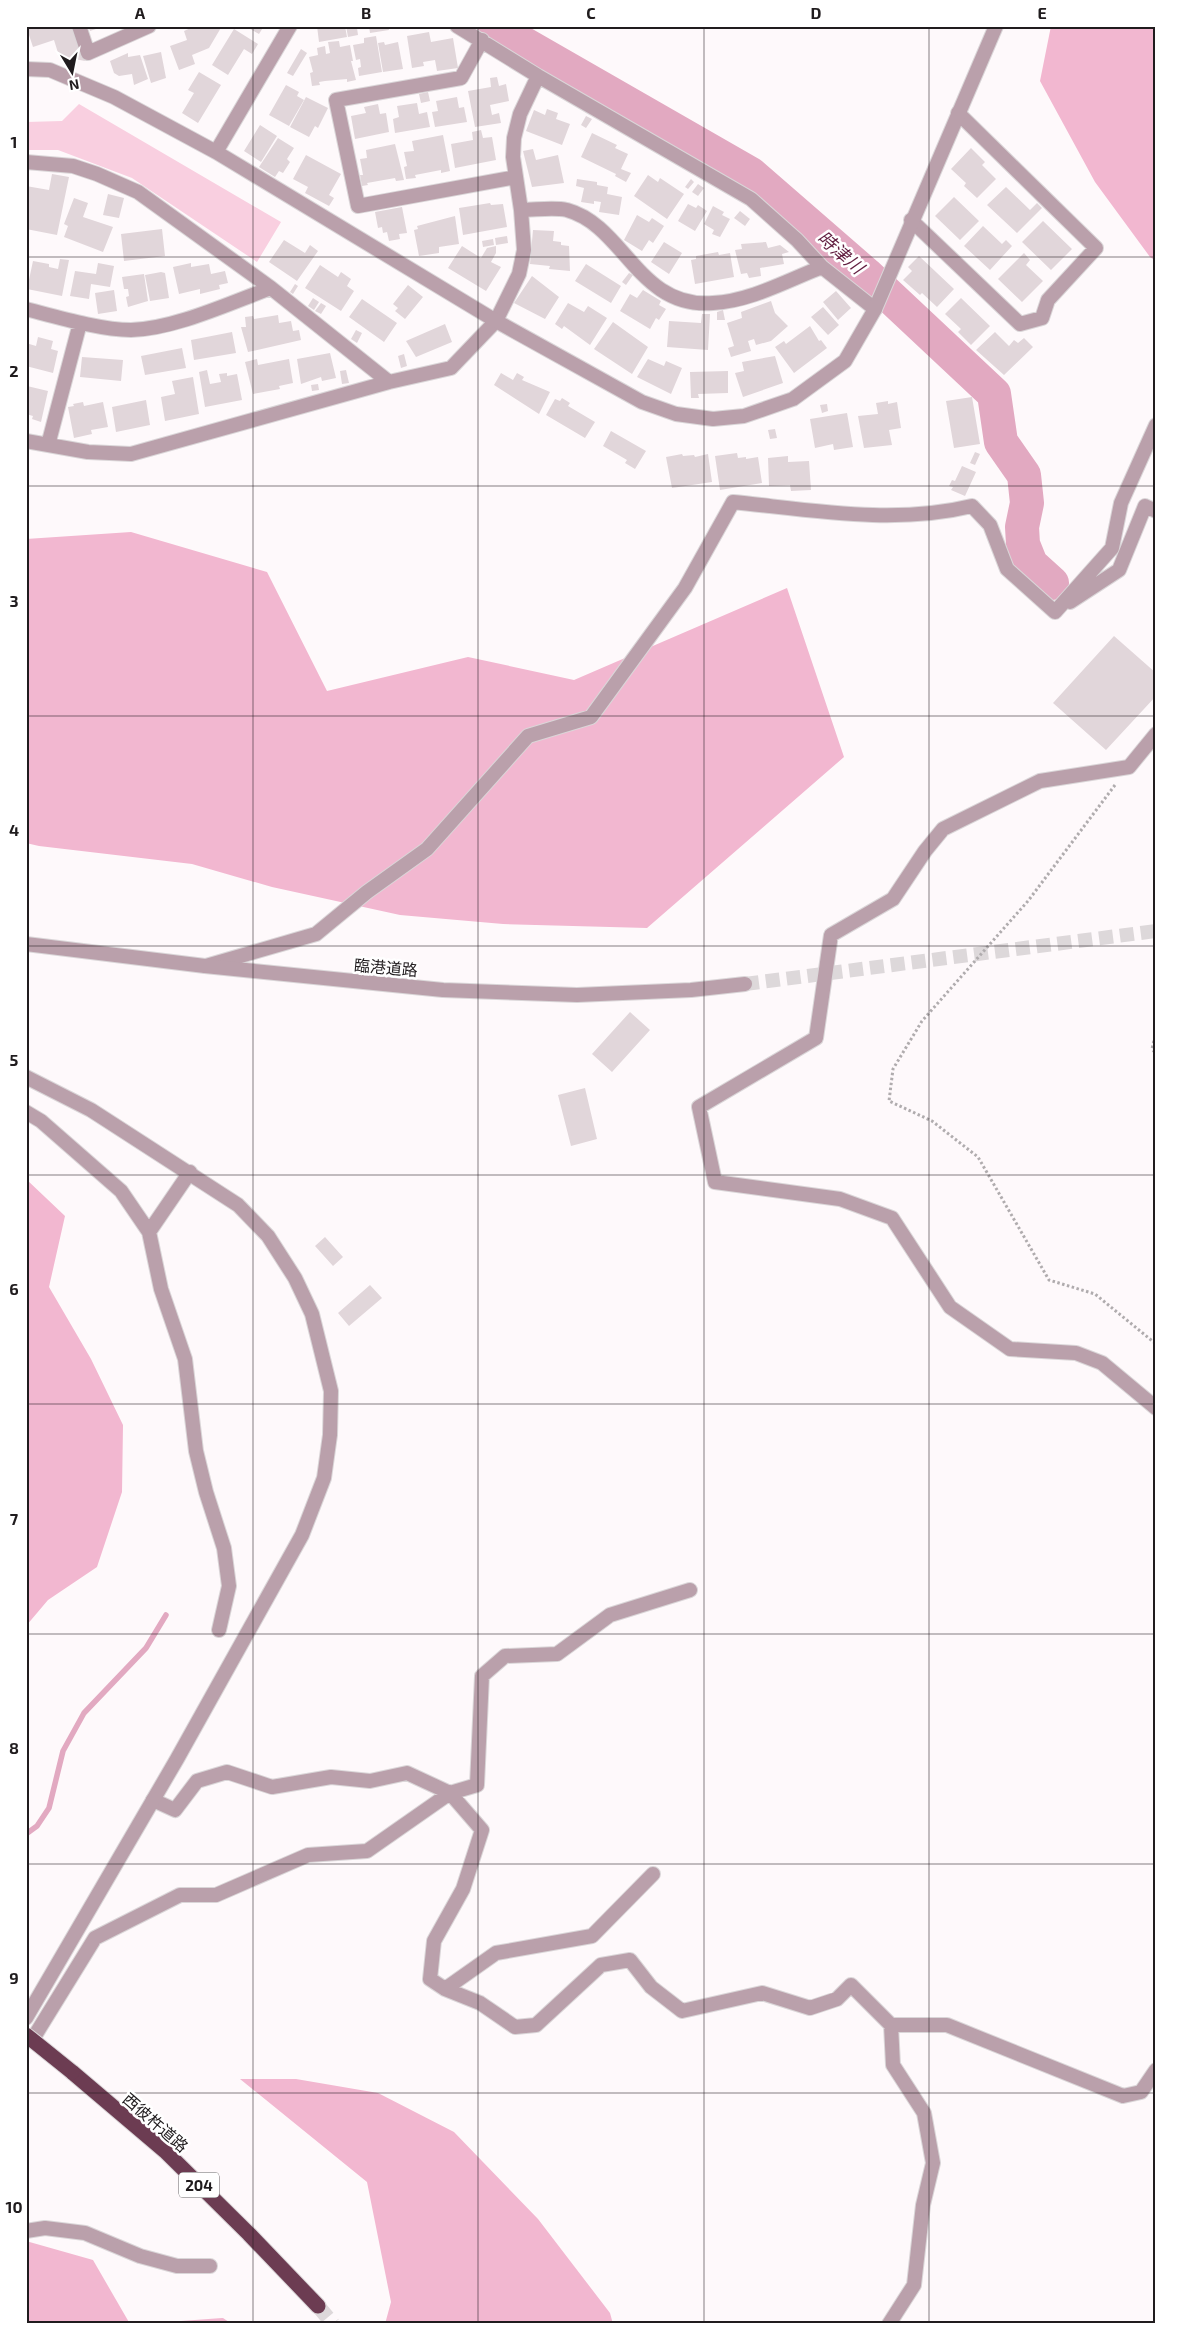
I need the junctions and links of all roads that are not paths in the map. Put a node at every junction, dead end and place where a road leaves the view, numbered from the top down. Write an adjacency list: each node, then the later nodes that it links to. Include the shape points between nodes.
1 (79, 26): 2 (street, via 88,52)
2 (150, 26)
3 (290, 26): 10 (street)
4 (457, 26): 6 (street)
5 (996, 26): 9 (street)
6 (482, 40): 8 (street); 12 (street, via 461,78 336,100 358,206)
7 (26, 69): 10 (street, via 50,70 114,97)
8 (538, 76): 12 (street, via 520,114 514,138); 15 (street, via 751,199)
9 (958, 113): 14 (street); 14 (street, via 1096,248 1048,300 1042,318 1020,324)
10 (216, 152): 19 (street)
11 (26, 162): 16 (street, via 73,166 138,192)
12 (516, 177): 13 (street)
13 (522, 210): 15 (street, via 567,210 594,223 657,288 680,299 712,304 742,298); 19 (street, via 524,250 519,274)
14 (911, 220): 17 (street)
15 (822, 266): 17 (street)
16 (271, 288): 20 (street, via 180,321 131,330); 21 (street)
17 (875, 308): 19 (street, via 845,361 793,399 744,416 713,419 676,414 642,402)
18 (26, 309): 20 (street)
19 (496, 321): 21 (street, via 451,368)
20 (80, 323): 24 (street)
21 (389, 382): 24 (street, via 131,454 88,452)
22 (1156, 425): 27 (street, via 1121,503 1112,548)
23 (26, 441): 24 (street)
24 (48, 445)
25 (1156, 496): 26 (street)
26 (1150, 508): 27 (street, via 1119,570)
27 (1055, 612): 30 (street, via 1007,569 990,525 972,506 943,513 854,515 733,502 685,588 591,717 528,736 427,849 316,934)
28 (1156, 734): 36 (street, via 1129,766 1040,781 943,829 893,899 831,934 816,1038 699,1107 715,1182 840,1200 892,1218 950,1307 1010,1349 1076,1353 1102,1363)
29 (26, 944): 30 (street, 臨港道路)
30 (205, 966): 31 (street, 臨港道路, via 443,990 577,995 692,990)
31 (745, 984)
32 (26, 1077): 34 (street, via 91,1110)
33 (26, 1112): 35 (street, via 42,1120 121,1191)
34 (190, 1172): 35 (street); 40 (street, via 238,1205 268,1236 295,1278 312,1314 330,1391 330,1435 324,1478 302,1535)
35 (149, 1232): 38 (street, via 162,1289 185,1359 196,1451 224,1548 229,1586)
36 (1156, 1408)
37 (690, 1590): 39 (street, via 610,1615 557,1654 506,1656 482,1676 477,1785)
38 (219, 1630)
39 (450, 1793): 40 (street, via 407,1773 370,1781 331,1777 272,1787 227,1772 197,1781 174,1810); 42 (street, via 482,1830 463,1890 434,1941 430,1979); 45 (street, via 367,1851 308,1855 216,1895 180,1895 96,1938 34,2036)
40 (153, 1800): 43 (street)
41 (653, 1874): 42 (street, via 592,1936 496,1953)
42 (445, 1989): 44 (street, via 480,2003 515,2027 536,2026 601,1965 630,1960 651,1987 682,2011 762,1993 810,2008 837,1999 852,1985)
43 (26, 2018)
44 (891, 2025): 46 (street, via 947,2024 1123,2096 1141,2092); 50 (street, via 893,2065 924,2113 933,2163 923,2204 914,2285)
45 (26, 2035): 49 (highway, 西彼杵道路 / 204, bridge, via 172,2158)
46 (1156, 2070)
47 (26, 2231): 48 (street, via 45,2228 85,2233 140,2256 177,2266)
48 (210, 2266)
49 (318, 2306)
50 (889, 2324)

